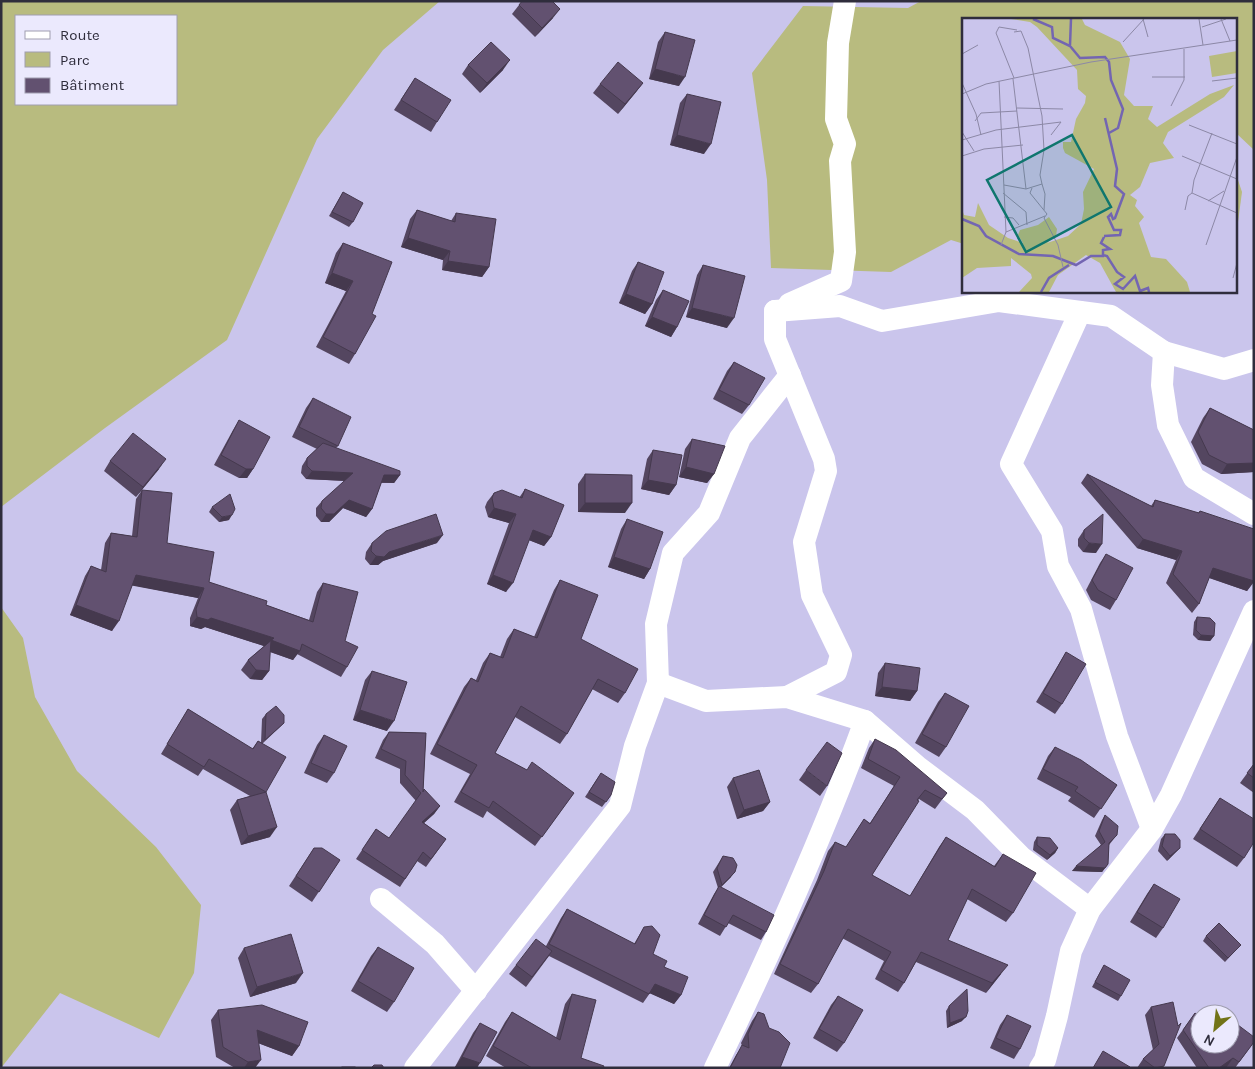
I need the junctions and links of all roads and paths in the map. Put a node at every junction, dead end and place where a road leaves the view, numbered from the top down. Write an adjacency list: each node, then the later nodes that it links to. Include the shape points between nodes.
1 (845, 1): 2 (street, via 838,43 836,119 845,144 840,161 845,252 841,281)
2 (775, 311): 3 (street, via 840,306 882,322 999,301); 6 (street, via 775,339)
3 (1080, 312): 4 (street, via 1111,316); 12 (street, via 1011,464 1052,532 1058,566 1082,609 1117,736)
4 (1164, 352): 5 (street, via 1224,369); 7 (street, via 1162,385 1168,425 1194,478)
5 (1254, 360)
6 (790, 375): 9 (street, via 740,438 709,513 673,553 656,624); 10 (street, via 825,465 826,471 804,542 812,595 841,656 836,672)
7 (1254, 514)
8 (1254, 611): 12 (street, via 1171,795)
9 (658, 683): 10 (street, via 706,701); 15 (street, via 635,746 620,806)
10 (787, 697): 11 (street)
11 (864, 721): 14 (street, via 975,810 1021,857); 17 (street, via 835,802)
12 (1152, 829): 14 (street)
13 (382, 899): 15 (street, via 435,944)
14 (1090, 909): 18 (street, via 1071,951 1057,1016)
15 (476, 991): 16 (street)
16 (415, 1068)
17 (715, 1068)
18 (1040, 1068)

